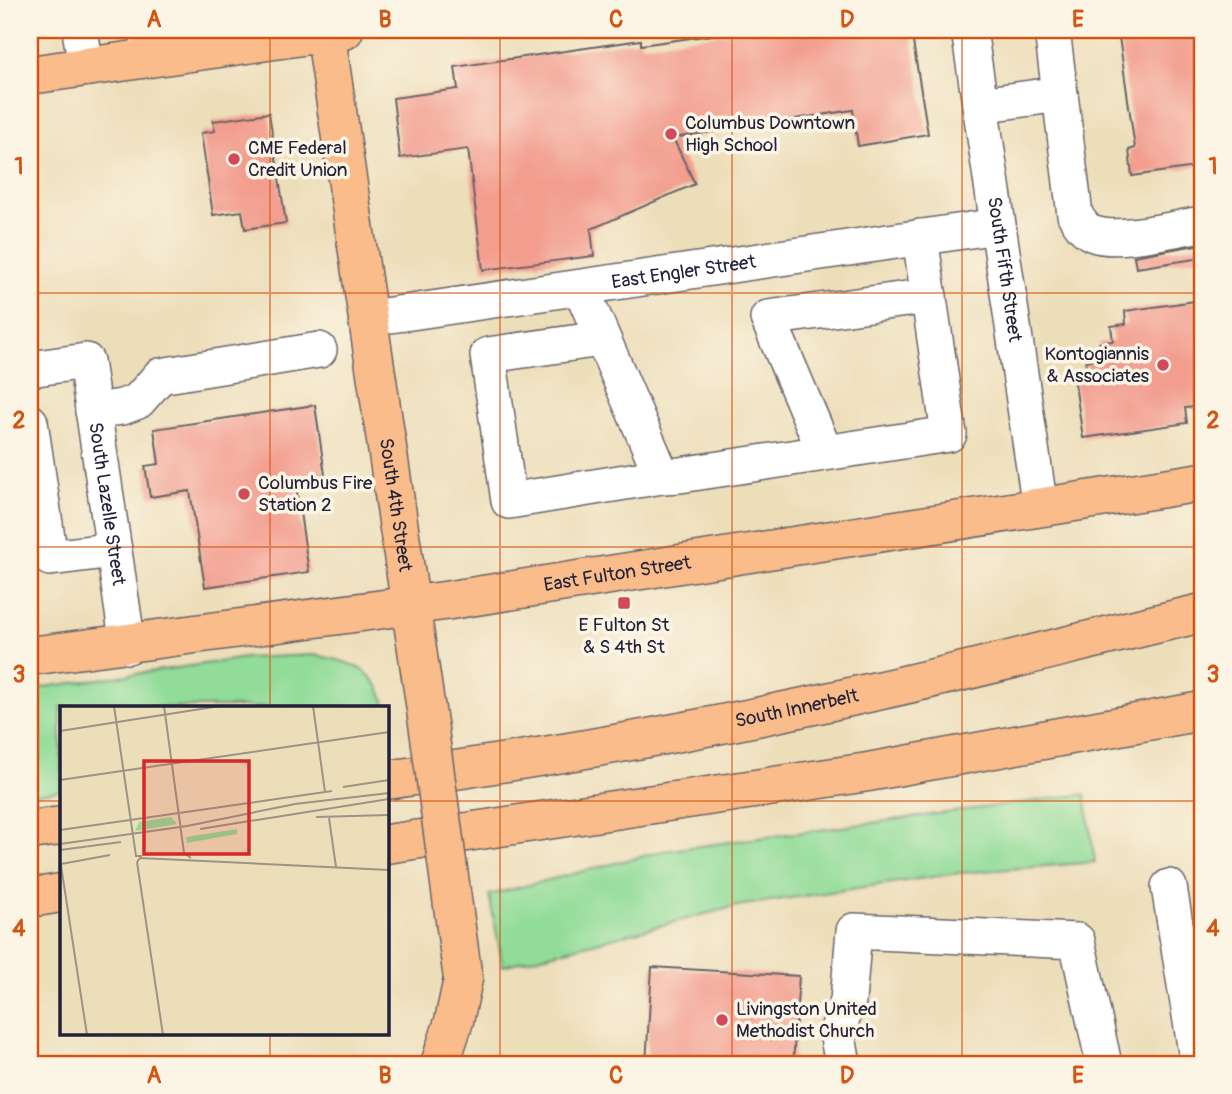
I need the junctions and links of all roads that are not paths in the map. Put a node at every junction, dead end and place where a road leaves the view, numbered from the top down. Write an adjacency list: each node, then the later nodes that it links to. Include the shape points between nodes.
1 (80, 30): 6 (street)
2 (969, 30): 9 (street, South Fifth Street)
3 (1052, 30): 8 (street)
4 (331, 31): 5 (main road); 15 (main road, South 4th Street)
5 (148, 44): 6 (main road)
6 (86, 67): 7 (main road)
7 (30, 75)
8 (1060, 94): 9 (street); 10 (street, via 1075,215 1081,225 1094,234 1115,236)
9 (980, 105): 11 (street, South Fifth Street)
10 (1202, 223)
11 (998, 226): 12 (street, East Engler Street); 24 (street, South Fifth Street)
12 (920, 237): 13 (street, East Engler Street); 14 (street)
13 (580, 288): 15 (street, East Engler Street); 16 (street)
14 (929, 296): 21 (street, via 949,434); 21 (street, via 768,318)
15 (370, 318): 26 (main road, South 4th Street)
16 (601, 339): 22 (street); 22 (street, via 488,355 509,501)
17 (319, 350): 19 (street, via 160,376 138,401)
18 (30, 369): 19 (street, South Lazelle Street, via 86,361)
19 (93, 411): 25 (street, South Lazelle Street)
20 (30, 422): 25 (street, via 50,558)
21 (825, 452): 22 (street)
22 (662, 476)
23 (1202, 482): 24 (main road, East Fulton Street)
24 (1040, 508): 26 (main road, East Fulton Street)
25 (114, 550): 28 (street, South Lazelle Street)
26 (411, 606): 28 (main road, East Fulton Street); 38 (main road, South 4th Street, bridge)
27 (1202, 613): 31 (main road, South Innerbelt, via 879,691 699,728)
28 (128, 646): 29 (main road, East Fulton Street)
29 (30, 656)
30 (1202, 711): 34 (main road, via 868,772)
31 (388, 780)
32 (60, 826): 33 (main road)
33 (30, 830)
34 (388, 844)
35 (1169, 887): 43 (street)
36 (60, 893): 37 (main road)
37 (30, 898)
38 (463, 979): 39 (main road, South 4th Street); 40 (main road, South 4th Street)
39 (440, 1064)
40 (468, 1064)
41 (843, 1064): 42 (street, via 837,1032 848,1001 854,931 1077,940)
42 (1104, 1064)
43 (1198, 1064)

